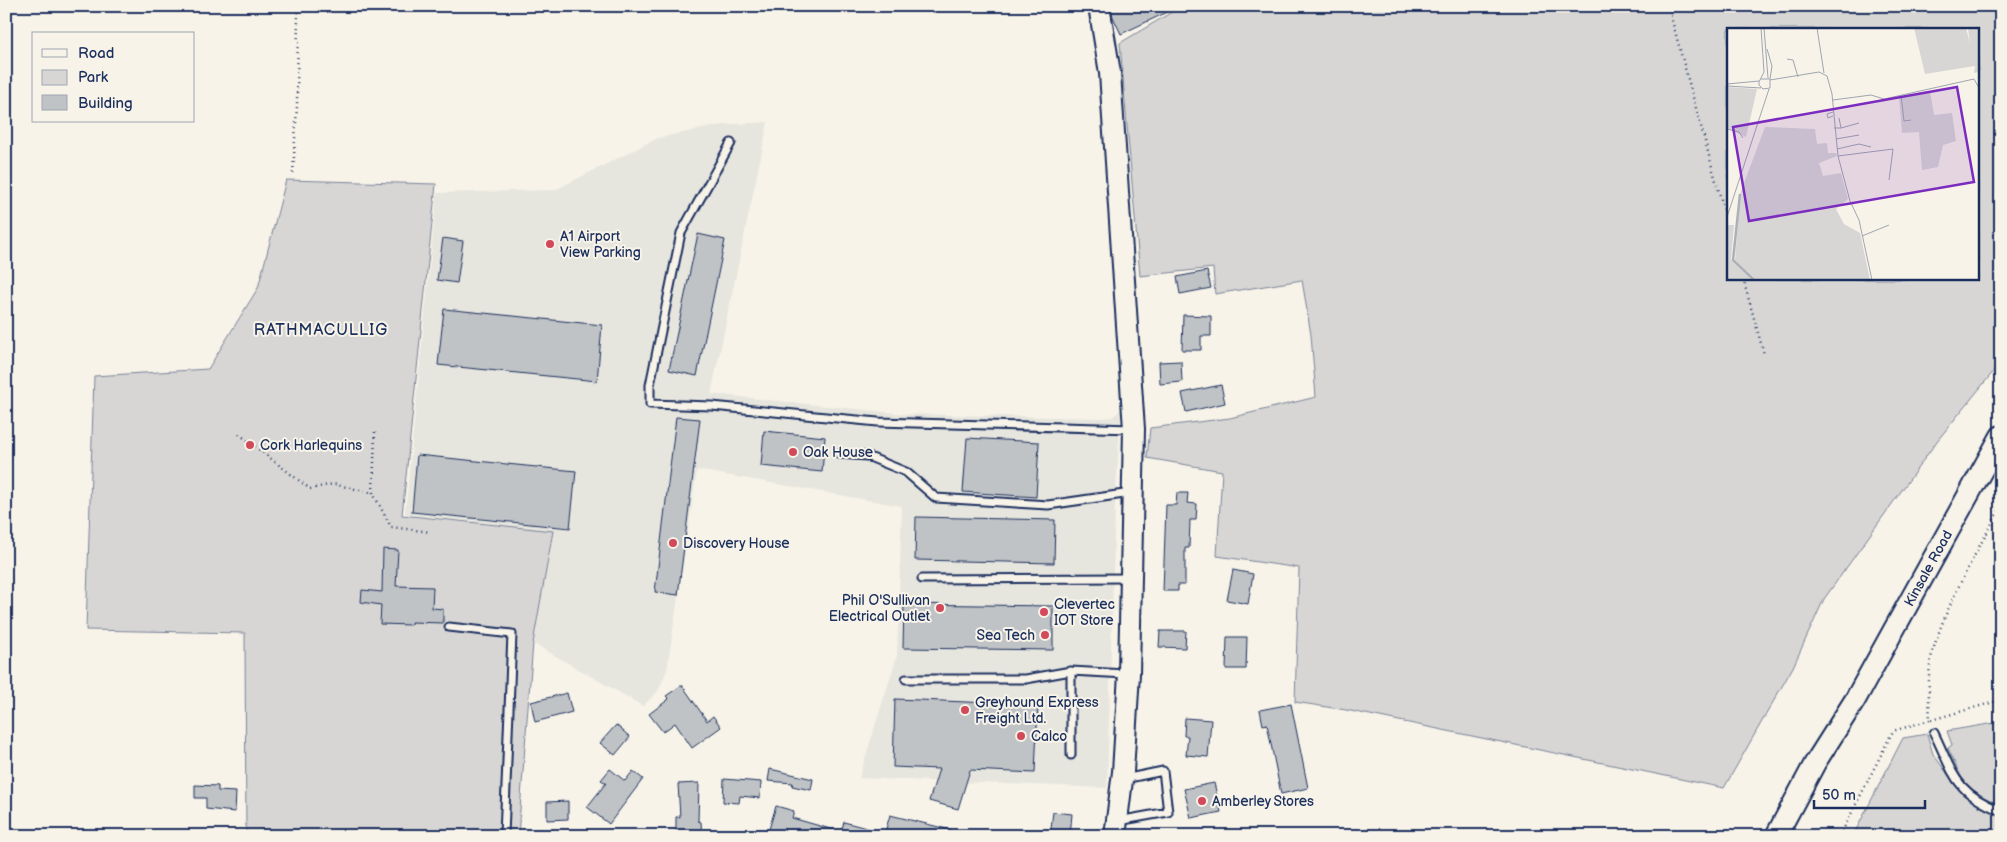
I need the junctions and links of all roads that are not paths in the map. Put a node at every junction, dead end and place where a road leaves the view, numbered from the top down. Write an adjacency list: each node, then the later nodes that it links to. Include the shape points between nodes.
1 (1099, 6): 3 (street, via 1110,73)
2 (732, 143): 3 (lane, via 681,233 650,385 650,404 712,406 878,422)
3 (1134, 429): 6 (street)
4 (2001, 436): 13 (street, Kinsale Road)
5 (839, 454): 6 (lane, via 867,456 906,472 936,498 1048,505)
6 (1132, 492): 7 (street)
7 (1131, 578): 8 (lane); 11 (street)
8 (922, 579)
9 (449, 627): 19 (lane, via 512,634)
10 (1071, 671): 11 (lane); 12 (lane, via 1026,679); 15 (lane)
11 (1129, 674): 16 (street)
12 (906, 679)
13 (1854, 700): 20 (street, Kinsale Road); 21 (street, Kinsale Road, via 1819,782)
14 (1934, 732): 17 (lane, via 1958,785 1982,803)
15 (1070, 755)
16 (1122, 780): 18 (street); 18 (lane, via 1163,771 1168,812)
17 (2001, 810)
18 (1117, 828)
19 (504, 836)
20 (1776, 836)
21 (1790, 836)

